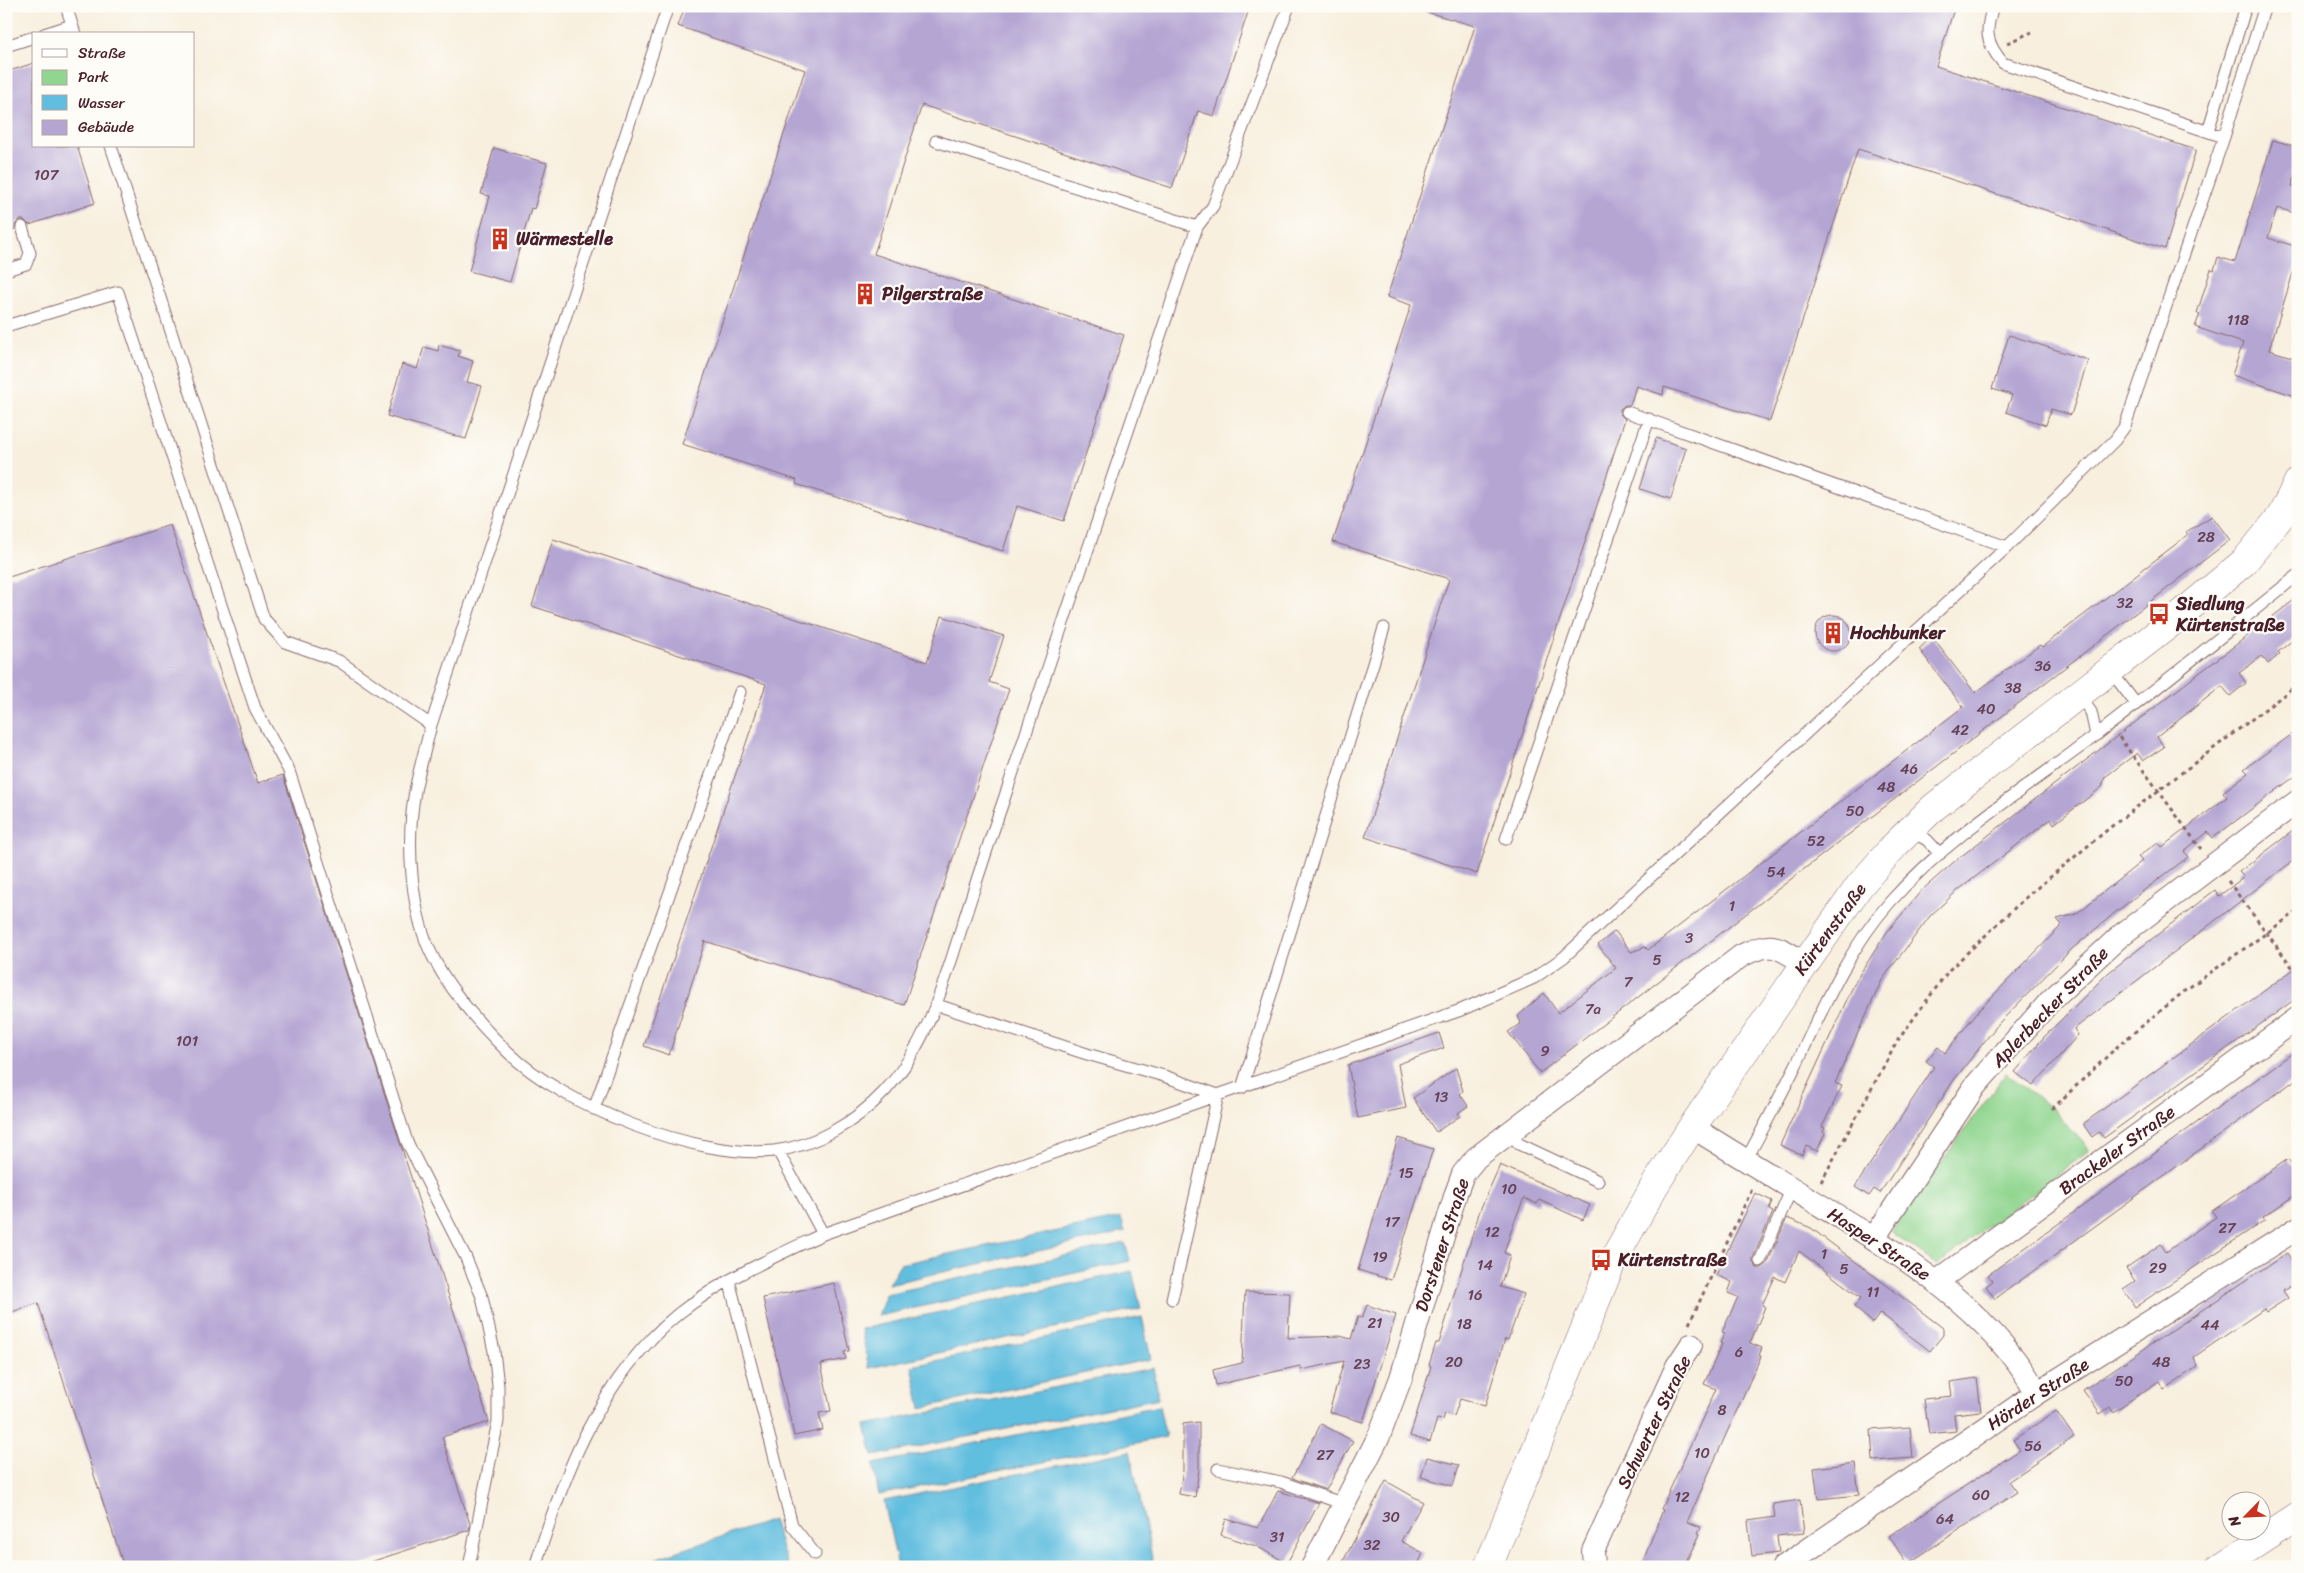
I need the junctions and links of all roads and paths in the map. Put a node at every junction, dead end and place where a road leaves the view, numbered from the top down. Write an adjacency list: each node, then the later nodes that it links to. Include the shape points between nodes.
1 (66, 6): 7 (lane)
2 (668, 6): 33 (lane)
3 (1289, 6): 18 (lane, via 1212,206)
4 (1993, 6): 12 (lane, via 1986,27)
5 (2246, 6): 13 (lane)
6 (2265, 6): 14 (lane)
7 (74, 29): 8 (lane)
8 (56, 32)
9 (2032, 32): 12 (path)
10 (32, 38): 11 (lane)
11 (6, 46)
12 (1992, 50): 13 (lane, via 2003,62)
13 (2208, 131): 14 (lane)
14 (2224, 137): 24 (lane, via 2125,426 2115,440)
15 (936, 141): 18 (lane)
16 (113, 148): 33 (lane, via 264,619 285,642 339,661)
17 (22, 227): 19 (lane, via 30,253 26,264)
18 (1197, 227): 45 (lane)
19 (6, 270)
20 (6, 326): 71 (lane, via 118,292 255,708 289,771 407,1142 466,1258 482,1297 494,1351 498,1421)
21 (1628, 412): 22 (lane)
22 (1649, 419): 24 (lane); 38 (lane)
23 (2298, 482): 27 (main road, Kürtenstraße, via 2280,516 2244,562)
24 (2007, 547): 47 (lane, via 1564,958 1534,978 1461,1010)
25 (2298, 575): 31 (lane, Kürtenstraße)
26 (1384, 628): 47 (lane)
27 (2110, 670): 30 (main road, Kürtenstraße); 31 (lane)
28 (2298, 684): 35 (path)
29 (740, 692): 49 (lane)
30 (2079, 695): 34 (lane, via 2091,712); 37 (main road, Kürtenstraße, via 1934,807)
31 (2136, 704): 32 (lane, Kürtenstraße)
32 (2110, 724): 34 (lane, Kürtenstraße); 35 (path)
33 (431, 725): 49 (lane, via 414,794 411,855 416,907 432,956 476,1019 510,1055 542,1081)
34 (2096, 735): 39 (lane, Kürtenstraße)
35 (2158, 791): 40 (path); 57 (path, via 2025,898 1949,970 1898,1040)
36 (2298, 802): 40 (street, Aplerbecker Straße)
37 (1910, 830): 39 (lane, via 1927,840); 43 (main road, Kürtenstraße, via 1860,885)
38 (1506, 839)
39 (1940, 854): 54 (lane, Kürtenstraße, via 1890,902 1830,992 1782,1094)
40 (2214, 865): 42 (path); 60 (street, Aplerbecker Straße, via 2120,936 2022,1032 1975,1086)
41 (2298, 911): 42 (path)
42 (2268, 934): 44 (path); 50 (path, via 2173,1001 2119,1045)
43 (1805, 964): 51 (main road, Kürtenstraße); 52 (street, Dorstener Straße, via 1783,950 1766,945 1742,956)
44 (2298, 975)
45 (937, 1005): 48 (lane); 53 (lane, via 909,1061 882,1094 851,1120 815,1141)
46 (2298, 1018): 63 (street, Brackeler Straße)
47 (1242, 1088): 48 (lane)
48 (1218, 1095): 59 (lane); 64 (lane)
49 (594, 1109): 53 (lane, via 650,1131 707,1146 751,1152)
50 (2052, 1109)
51 (1692, 1127): 54 (street, Hasper Straße); 74 (main road, Kürtenstraße, via 1611,1264)
52 (1510, 1133): 55 (lane, via 1519,1144); 68 (street, Dorstener Straße, via 1476,1158 1464,1174 1401,1378 1379,1436)
53 (778, 1151): 59 (lane)
54 (1754, 1164): 56 (street, Hasper Straße); 65 (path, Schwerter Straße, via 1687,1329)
55 (1598, 1181)
56 (1792, 1188): 57 (street, Hasper Straße); 61 (lane)
57 (1812, 1200): 60 (street, Hasper Straße)
58 (2298, 1228): 66 (street, Hörder Straße)
59 (823, 1234): 62 (lane)
60 (1874, 1238): 63 (street, Hasper Straße)
61 (1760, 1261)
62 (729, 1280): 70 (lane, via 792,1525); 72 (lane, via 679,1314 643,1347 612,1386 583,1437 549,1519)
63 (1936, 1282): 66 (street, Hasper Straße, via 1993,1334 2022,1367)
64 (1172, 1299)
65 (1691, 1345): 75 (street, Schwerter Straße, via 1677,1366 1593,1551)
66 (2038, 1393): 76 (street, Hörder Straße)
67 (1218, 1469): 68 (lane, via 1281,1482)
68 (1344, 1504): 73 (street, Dorstener Straße)
69 (2298, 1516): 77 (main road)
70 (815, 1554)
71 (469, 1567)
72 (535, 1567)
73 (1312, 1567)
74 (1488, 1567)
75 (1594, 1567)
76 (1783, 1567)
77 (2220, 1567)

